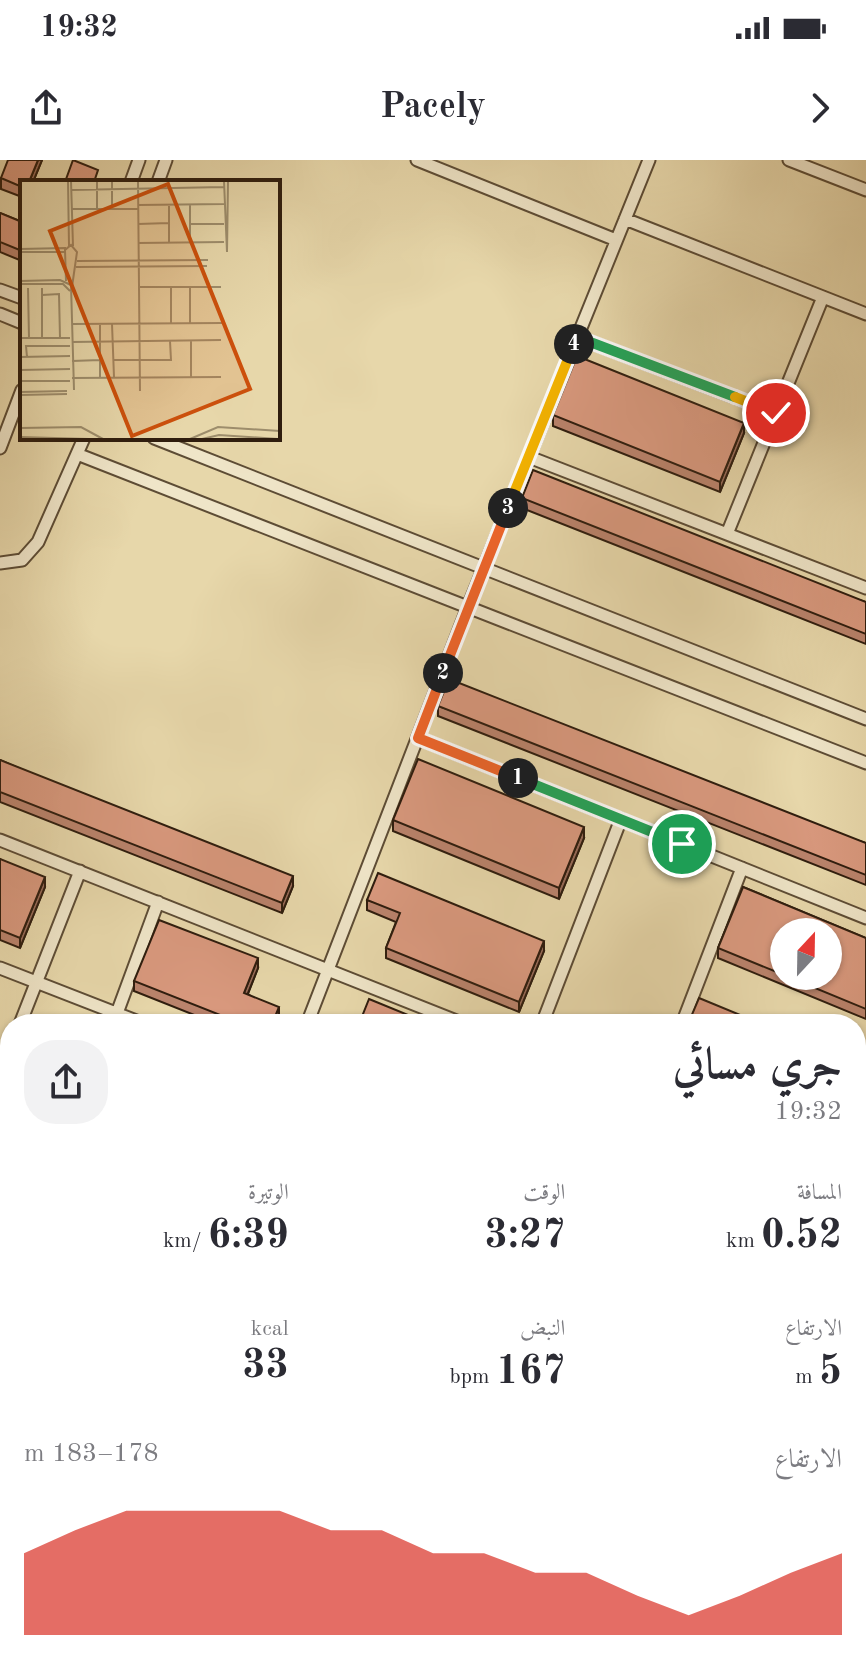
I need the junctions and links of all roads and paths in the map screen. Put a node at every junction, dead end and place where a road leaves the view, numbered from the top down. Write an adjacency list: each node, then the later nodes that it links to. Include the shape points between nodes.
1 (139, 160): 9 (street)
2 (166, 160): 10 (street)
3 (417, 160): 7 (street)
4 (455, 160): 7 (street)
5 (649, 160): 12 (street)
6 (789, 160): 11 (street)
7 (450, 173): 13 (street)
8 (866, 175): 11 (street)
9 (132, 180)
10 (159, 180)
11 (863, 189)
12 (625, 219): 13 (street); 16 (street)
13 (616, 240): 20 (street)
14 (0, 290): 15 (street)
15 (20, 297)
16 (823, 297): 18 (street); 22 (street)
17 (0, 314): 19 (street)
18 (866, 314)
19 (20, 322)
20 (577, 337): 22 (street); 27 (street)
21 (20, 395): 25 (street)
22 (776, 413): 28 (street)
23 (83, 440): 26 (street)
24 (159, 440): 30 (street)
25 (0, 448)
26 (77, 454): 29 (street, via 38,542 22,560); 33 (street)
27 (529, 457): 28 (street); 30 (street)
28 (727, 534): 32 (street)
29 (0, 563)
30 (485, 567): 33 (street); 34 (street)
31 (866, 574): 32 (street)
32 (864, 587)
33 (468, 607): 35 (street); 36 (street)
34 (866, 719)
35 (418, 738): 37 (street); 44 (street)
36 (866, 763)
37 (621, 819): 39 (street); 51 (street)
38 (0, 840): 40 (street)
39 (742, 868): 42 (street); 52 (street)
40 (80, 871): 41 (street); 45 (street)
41 (158, 902): 44 (street); 48 (street)
42 (866, 918)
43 (0, 968): 45 (street)
44 (328, 970): 49 (street); 50 (street)
45 (37, 982): 46 (street); 47 (street)
46 (24, 1014)
47 (104, 1014)
48 (117, 1014)
49 (311, 1014)
50 (439, 1014)
51 (546, 1014)
52 (686, 1014)

